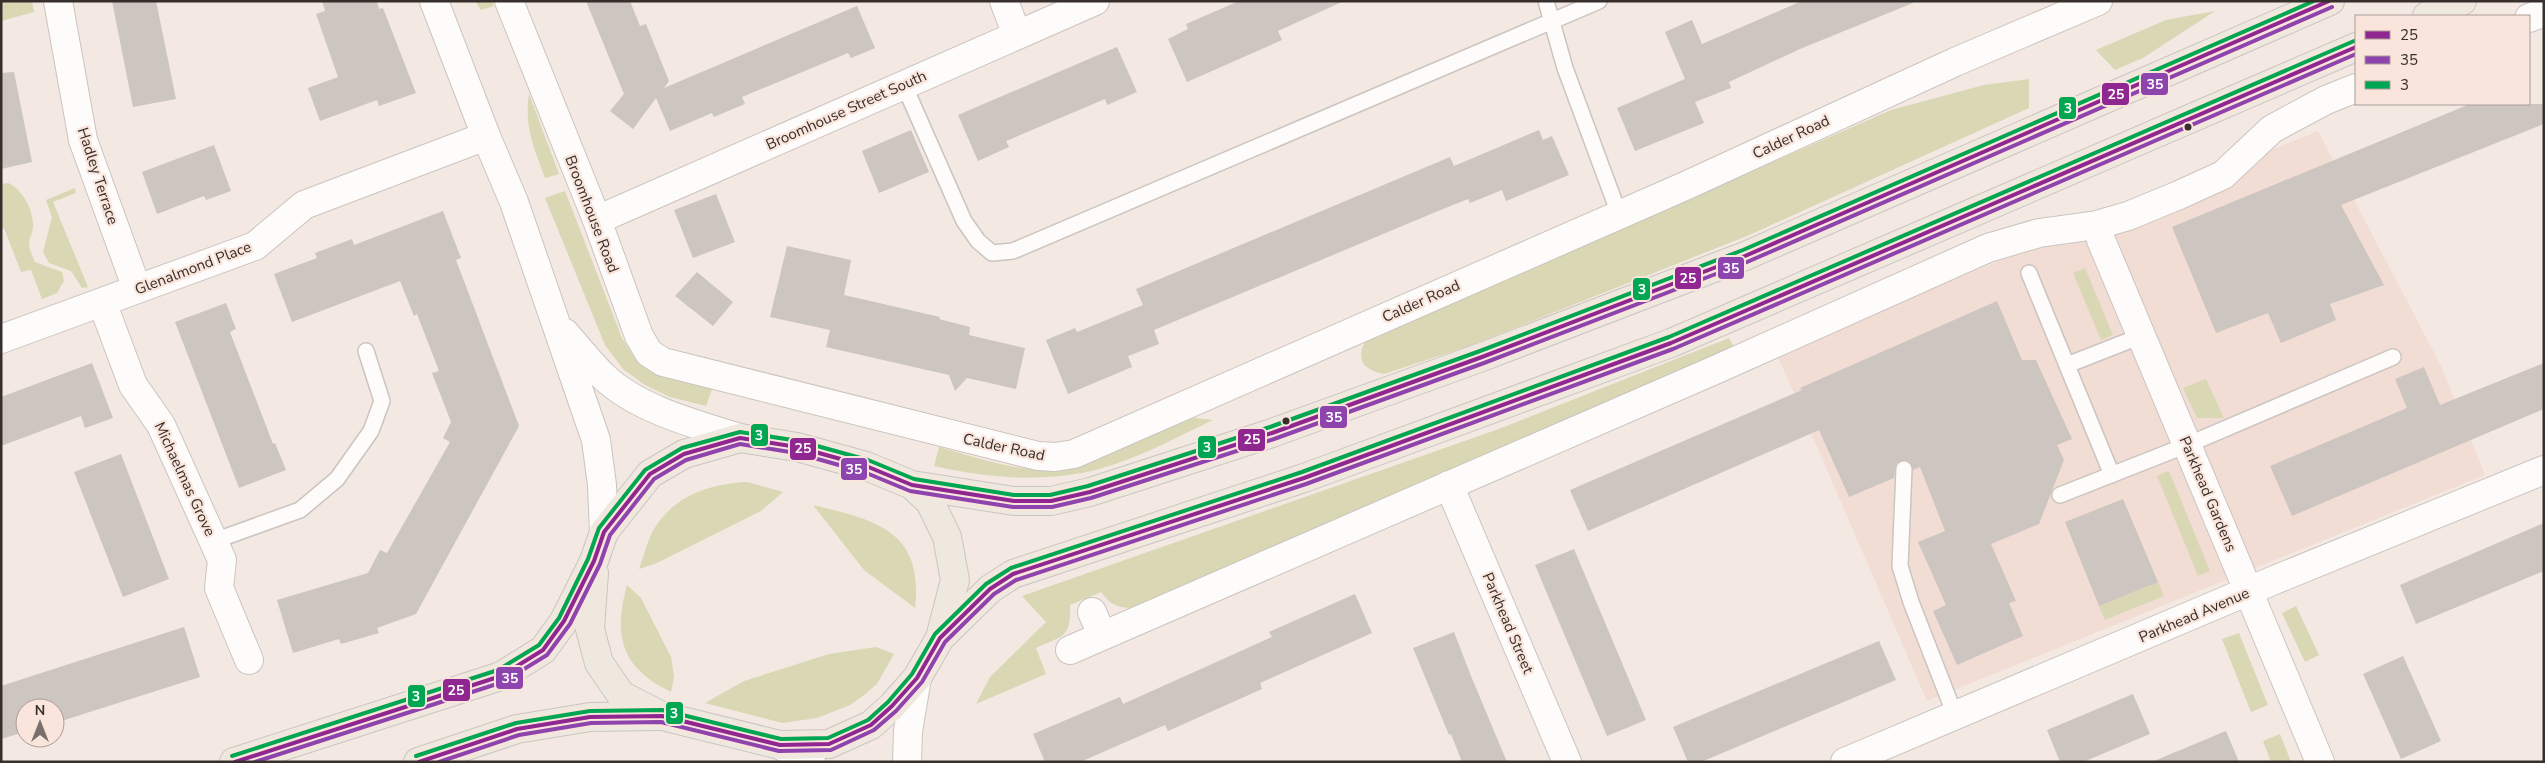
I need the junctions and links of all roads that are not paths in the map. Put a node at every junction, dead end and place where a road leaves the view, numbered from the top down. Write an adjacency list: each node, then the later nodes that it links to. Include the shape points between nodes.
1 (58, 1): 24 (street, Hadley Terrace, via 83,140)
2 (434, 1): 19 (street)
3 (509, 1): 21 (street, Broomhouse Road)
4 (1004, 1): 15 (street)
5 (1095, 1): 15 (street, Broomhouse Street South)
6 (1546, 1): 14 (lane)
7 (1599, 1): 14 (lane)
8 (2098, 1): 20 (street, Calder Road)
9 (2330, 1): 38 (main road, via 1745,256 1500,350 1272,432 1090,492 1051,501 1014,501)
10 (2462, 1): 12 (main road)
11 (2544, 12): 13 (street)
12 (2429, 15)
13 (2530, 18)
14 (1552, 22): 17 (lane, via 1013,251 992,253 978,241 964,221); 20 (lane, via 1565,68)
15 (1017, 36): 17 (street, Broomhouse Street South)
16 (2355, 47): 45 (main road, via 1671,343 1304,478 1013,574 990,589)
17 (904, 85): 21 (street, Broomhouse Street South)
18 (2355, 88): 22 (street, via 2272,129 2223,175 2128,216)
19 (486, 136): 24 (street, Glenalmond Place, via 304,205 256,246); 26 (street, via 514,202)
20 (1619, 214): 32 (street, Calder Road, via 1074,454 1038,456)
21 (597, 220): 32 (street, Broomhouse Road, via 639,336 649,353 663,362)
22 (2097, 225): 27 (street, Parkhead Gardens); 39 (street, via 2039,233 1988,248)
23 (2029, 273): 31 (lane)
24 (137, 290): 25 (street, Glenalmond Place)
25 (102, 302): 28 (street, Glenalmond Place); 42 (street, Michaelmas Grove, via 134,385 162,425)
26 (557, 324): 33 (street, via 604,377 633,398 691,423); 41 (street, via 596,440)
27 (2141, 336): 31 (lane); 34 (street, Parkhead Gardens)
28 (1, 339)
29 (366, 351): 42 (lane, via 382,401 371,431 337,479 300,510)
30 (2393, 356): 34 (lane)
31 (2067, 365): 37 (lane)
32 (722, 378)
33 (740, 438): 38 (main road, via 797,447 866,466); 41 (main road, via 684,454 650,474)
34 (2187, 445): 37 (lane); 44 (street, Parkhead Gardens)
35 (1904, 469): 49 (lane, via 1900,566)
36 (2544, 470): 44 (street, Parkhead Avenue)
37 (2112, 475): 40 (lane)
38 (912, 485): 45 (main road, via 930,502 947,537 955,580)
39 (1449, 485): 46 (street, via 1097,624); 56 (street, Parkhead Street)
40 (2060, 495)
41 (604, 532): 43 (main road)
42 (214, 541): 47 (street, Michaelmas Grove, via 222,560 219,588)
43 (594, 561): 50 (main road, via 590,629 599,663 621,695); 52 (main road, via 564,621 543,650 501,676)
44 (2249, 591): 49 (street, Parkhead Avenue); 58 (street, Parkhead Gardens)
45 (940, 638): 48 (main road)
46 (1070, 650)
47 (249, 660)
48 (916, 678): 51 (main road, via 871,725 829,744); 55 (street)
49 (1955, 715): 57 (street, Parkhead Avenue)
50 (662, 716): 51 (main road); 53 (main road, via 590,717 517,729)
51 (780, 745): 54 (street)
52 (234, 762)
53 (418, 762)
54 (811, 762)
55 (907, 762)
56 (1567, 762)
57 (1845, 762)
58 (2320, 762)

